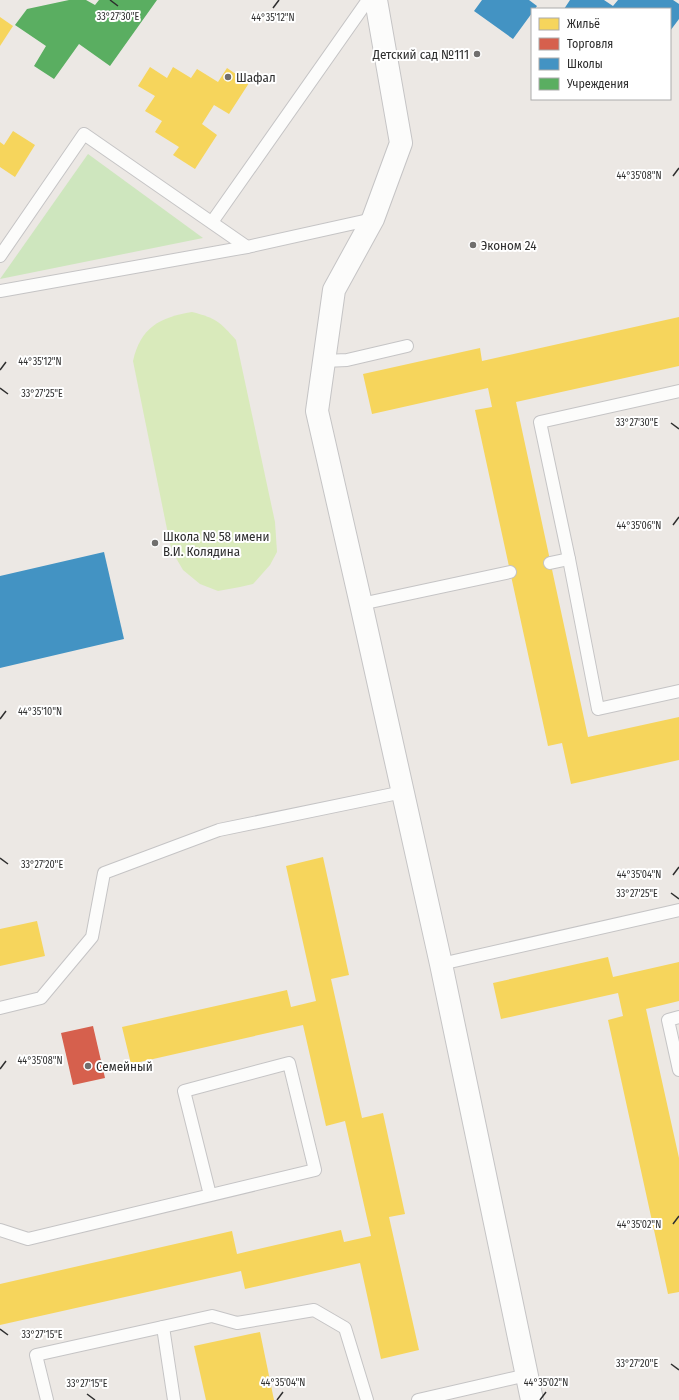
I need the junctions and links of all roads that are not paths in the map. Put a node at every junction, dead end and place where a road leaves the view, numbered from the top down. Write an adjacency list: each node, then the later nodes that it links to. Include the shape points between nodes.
1 (368, 0): 4 (lane)
2 (376, 0): 3 (street, via 401,143)
3 (373, 219): 5 (lane); 9 (street, via 334,290)
4 (212, 222): 5 (lane); 6 (lane, via 84,134)
5 (247, 247): 7 (lane)
6 (0, 256)
7 (0, 291)
8 (407, 346): 9 (lane, via 347,360)
9 (324, 361): 14 (street, via 317,411)
10 (679, 392): 11 (lane, via 540,422)
11 (569, 559): 12 (lane); 15 (lane, via 598,709)
12 (550, 563)
13 (510, 572): 14 (lane)
14 (361, 604): 16 (street)
15 (679, 691)
16 (403, 792): 18 (street); 19 (lane, via 219,830 104,873 92,937 41,998)
17 (679, 910): 18 (lane)
18 (440, 964): 25 (street)
19 (0, 1008)
20 (679, 1017): 21 (lane, via 668,1020)
21 (679, 1070)
22 (210, 1195): 22 (lane, via 184,1091 289,1063 315,1170); 23 (lane, via 28,1239)
23 (0, 1230)
24 (163, 1327): 26 (lane, via 36,1355); 27 (lane); 28 (lane, via 212,1316 237,1323 314,1310 344,1328)
25 (527, 1375): 29 (lane); 30 (street)
26 (47, 1400)
27 (174, 1400)
28 (367, 1400)
29 (418, 1400)
30 (532, 1400)

